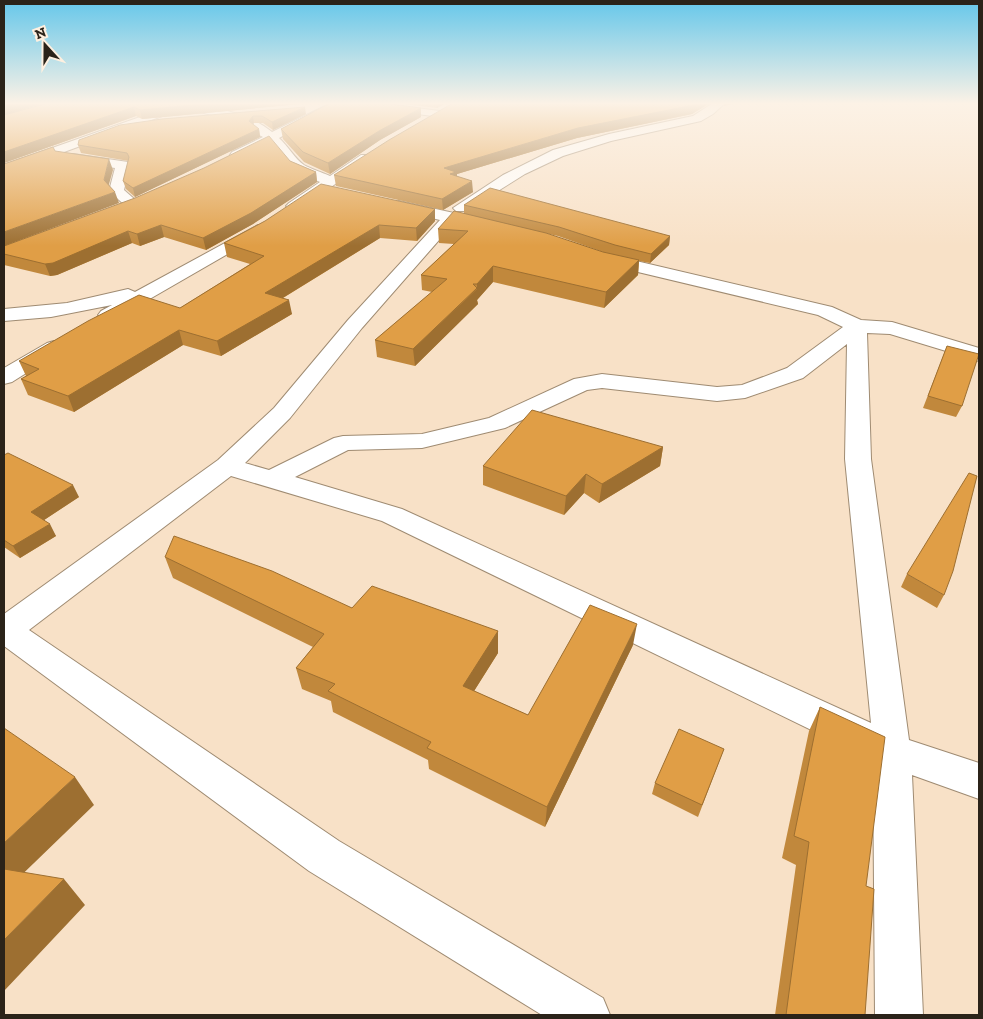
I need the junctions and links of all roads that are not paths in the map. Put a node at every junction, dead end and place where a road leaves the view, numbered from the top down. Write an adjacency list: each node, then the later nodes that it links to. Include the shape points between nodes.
1 (377, 150): 9 (street)
2 (59, 151): 8 (street)
3 (73, 151): 10 (street, via 64,156 123,165 116,191 120,205)
4 (246, 151): 7 (street)
5 (283, 151): 9 (street, via 298,167)
6 (564, 151): 13 (street, via 533,164)
7 (227, 160)
8 (4, 170)
9 (329, 188): 12 (street)
10 (150, 197)
11 (383, 203): 13 (street)
12 (282, 214)
13 (445, 222): 15 (street); 15 (street); 25 (street, via 282,413)
14 (268, 224): 18 (street)
15 (487, 226): 16 (street)
16 (506, 230)
17 (590, 254): 21 (street, via 608,261 825,311)
18 (154, 288): 19 (street, via 88,306 38,315); 20 (street)
19 (4, 315)
20 (95, 322)
21 (857, 326): 23 (street, via 892,328); 26 (street, via 795,372 745,391 717,394 602,381 582,384 498,423 422,441 342,443); 28 (street, via 858,460)
22 (70, 337): 24 (street)
23 (979, 355)
24 (4, 377)
25 (227, 466): 26 (street); 27 (street)
26 (271, 479): 28 (street, via 392,515)
27 (4, 630): 30 (street, via 324,856)
28 (892, 751): 29 (street); 31 (street)
29 (979, 781)
30 (586, 1015)
31 (899, 1015)

